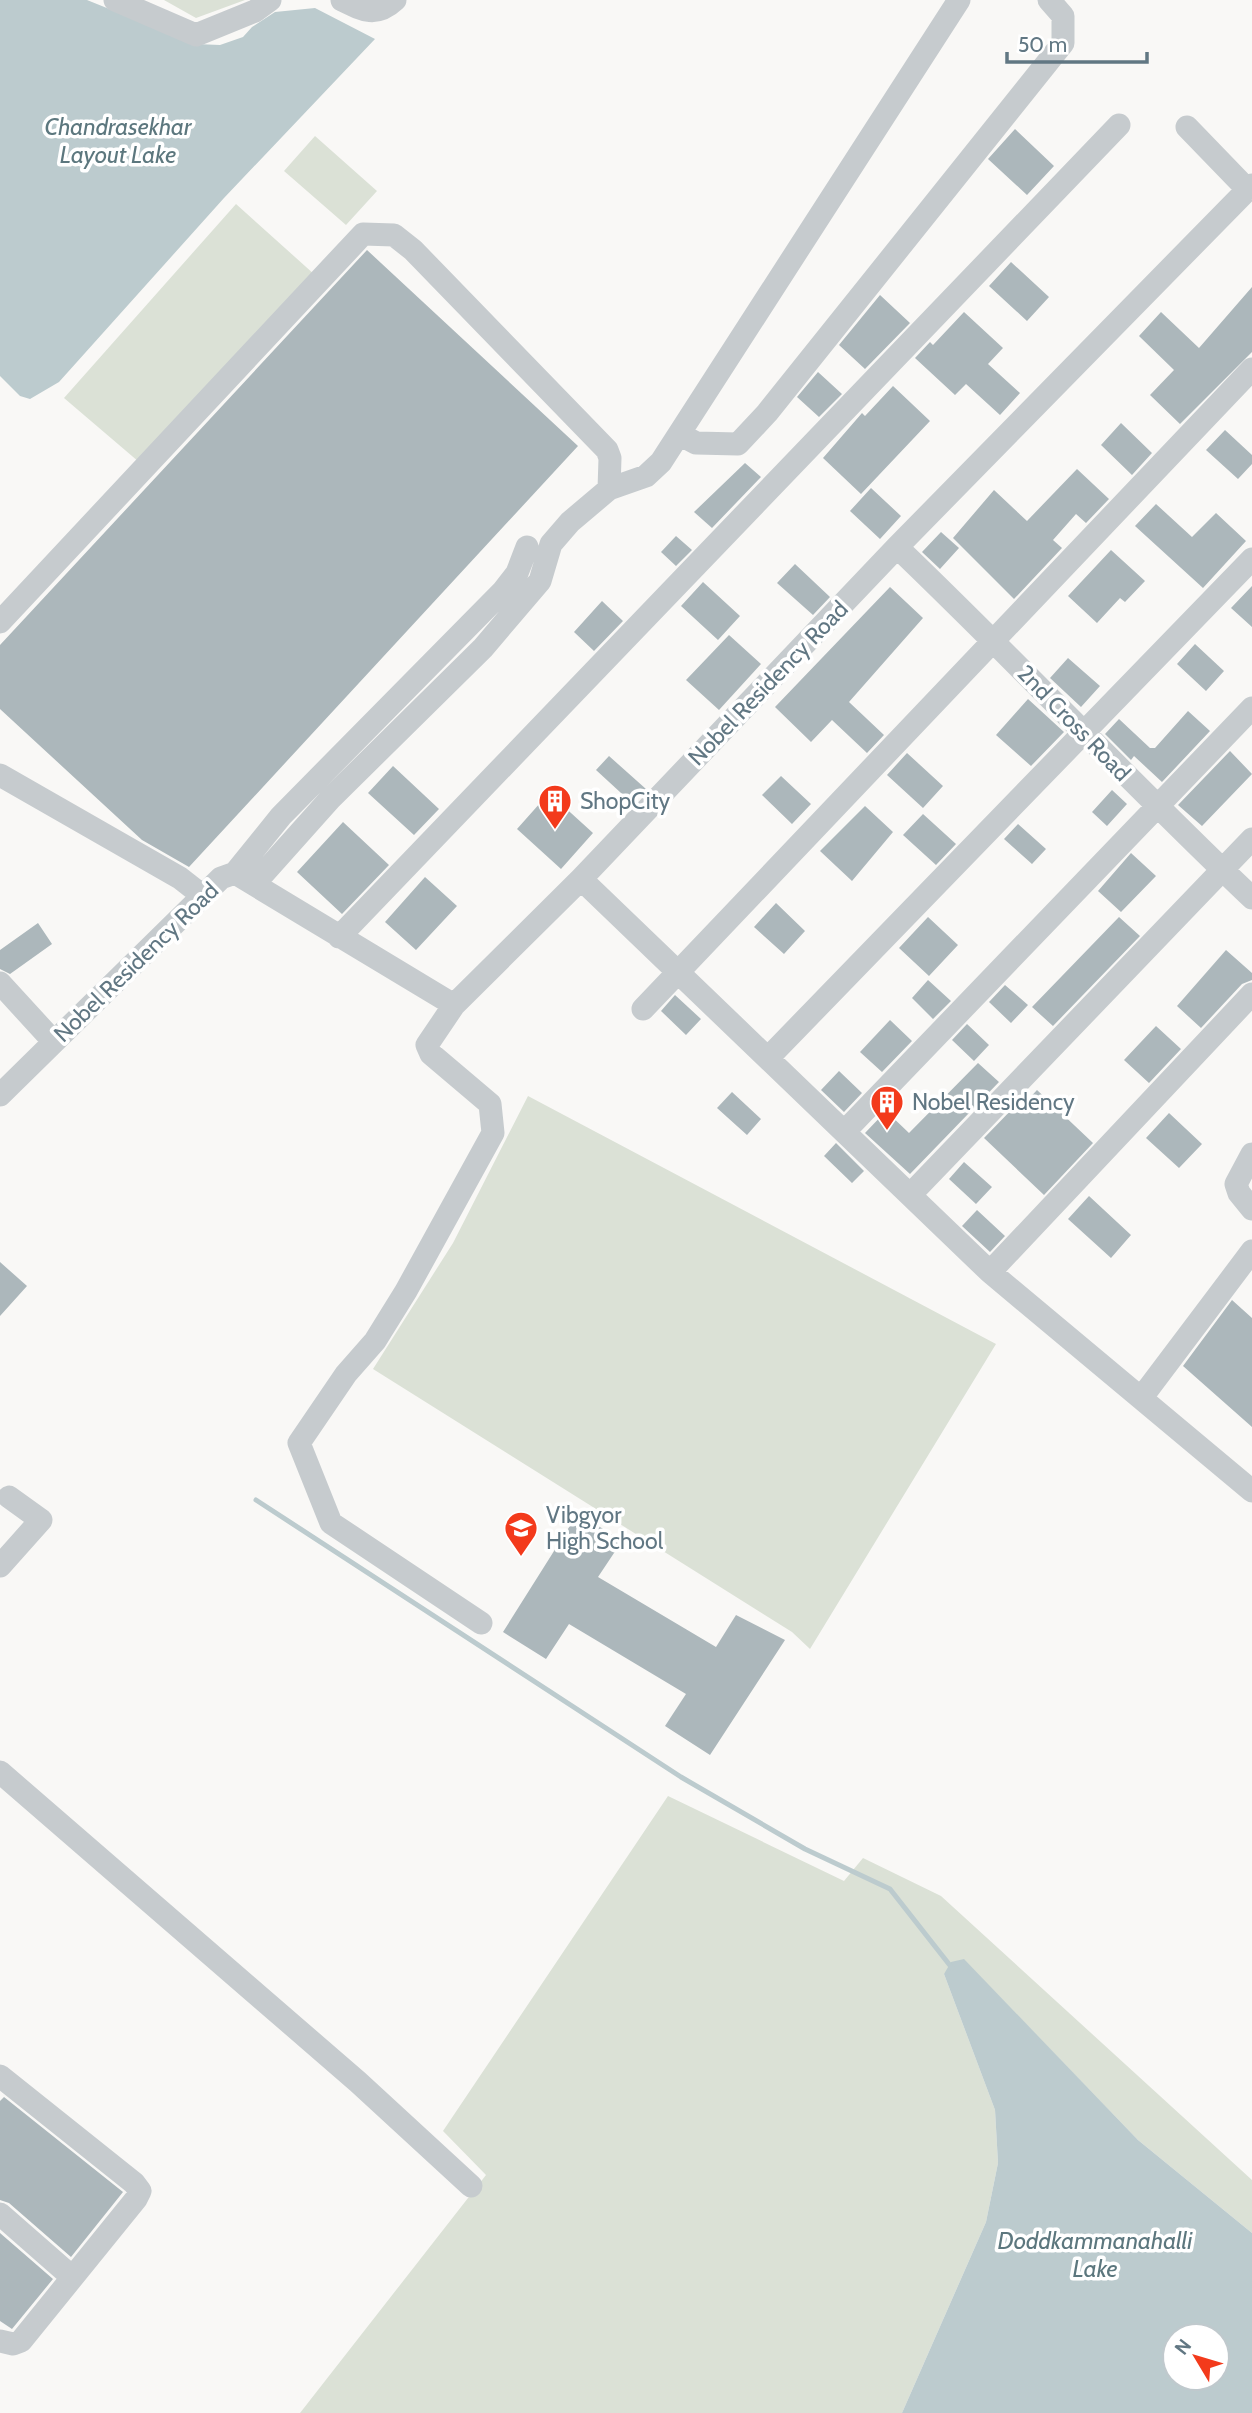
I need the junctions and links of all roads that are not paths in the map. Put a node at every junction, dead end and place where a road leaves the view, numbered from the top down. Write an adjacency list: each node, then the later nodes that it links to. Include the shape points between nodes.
1 (115, 0): 2 (street, via 197,35 256,11)
2 (270, 0)
3 (342, 0): 4 (street, via 367,13 385,9)
4 (395, 0)
5 (959, 0): 11 (street)
6 (1049, 0): 11 (street, via 1063,16 1063,43 767,413 738,444 696,443)
7 (1119, 125): 28 (street)
8 (1187, 127): 9 (street)
9 (1250, 187): 14 (street, Nobel Residency Road)
10 (1252, 369): 17 (street)
11 (681, 435): 12 (street, via 646,476)
12 (608, 489): 16 (street, via 607,450 413,250 394,234 363,234); 24 (street, via 551,544 540,581 483,648)
13 (527, 547): 24 (street, via 517,573 503,591 281,816)
14 (897, 547): 17 (street, 2nd Cross Road); 25 (street, Nobel Residency Road)
15 (1252, 559): 19 (street)
16 (0, 622)
17 (994, 640): 19 (street, 2nd Cross Road); 29 (street)
18 (1252, 708): 21 (street)
19 (1085, 733): 21 (street, 2nd Cross Road); 35 (street)
20 (0, 775): 27 (street, via 142,858 171,888)
21 (1156, 807): 23 (street, 2nd Cross Road); 37 (street)
22 (1252, 838): 23 (street)
23 (1222, 870): 26 (street, 2nd Cross Road); 39 (street)
24 (245, 878): 27 (street, Nobel Residency Road, via 222,878); 28 (street, Nobel Residency Road)
25 (581, 879): 29 (street); 32 (street, Nobel Residency Road)
26 (1252, 898)
27 (199, 900): 34 (street, Nobel Residency Road)
28 (339, 937): 32 (street, Nobel Residency Road)
29 (680, 971): 33 (street); 35 (street)
30 (0, 983): 34 (street)
31 (1252, 994): 42 (street)
32 (454, 1005): 47 (street, via 427,1045 431,1054 490,1104 493,1133 407,1290 299,1443 331,1523)
33 (643, 1009)
34 (54, 1042): 36 (street, Nobel Residency Road)
35 (769, 1058): 37 (street)
36 (0, 1095)
37 (845, 1131): 39 (street)
38 (1252, 1153): 40 (street, via 1236,1184)
39 (910, 1195): 42 (street)
40 (1252, 1209)
41 (1252, 1251): 43 (street)
42 (990, 1272): 43 (street)
43 (1142, 1396): 44 (street)
44 (1252, 1491)
45 (9, 1497): 46 (street, via 41,1520)
46 (0, 1566)
47 (481, 1623)
48 (0, 1772): 50 (street, via 358,2081)
49 (0, 2076): 52 (street, via 139,2191)
50 (471, 2186)
51 (0, 2214): 52 (street)
52 (72, 2277): 53 (street, via 21,2340 13,2344)
53 (0, 2341)

